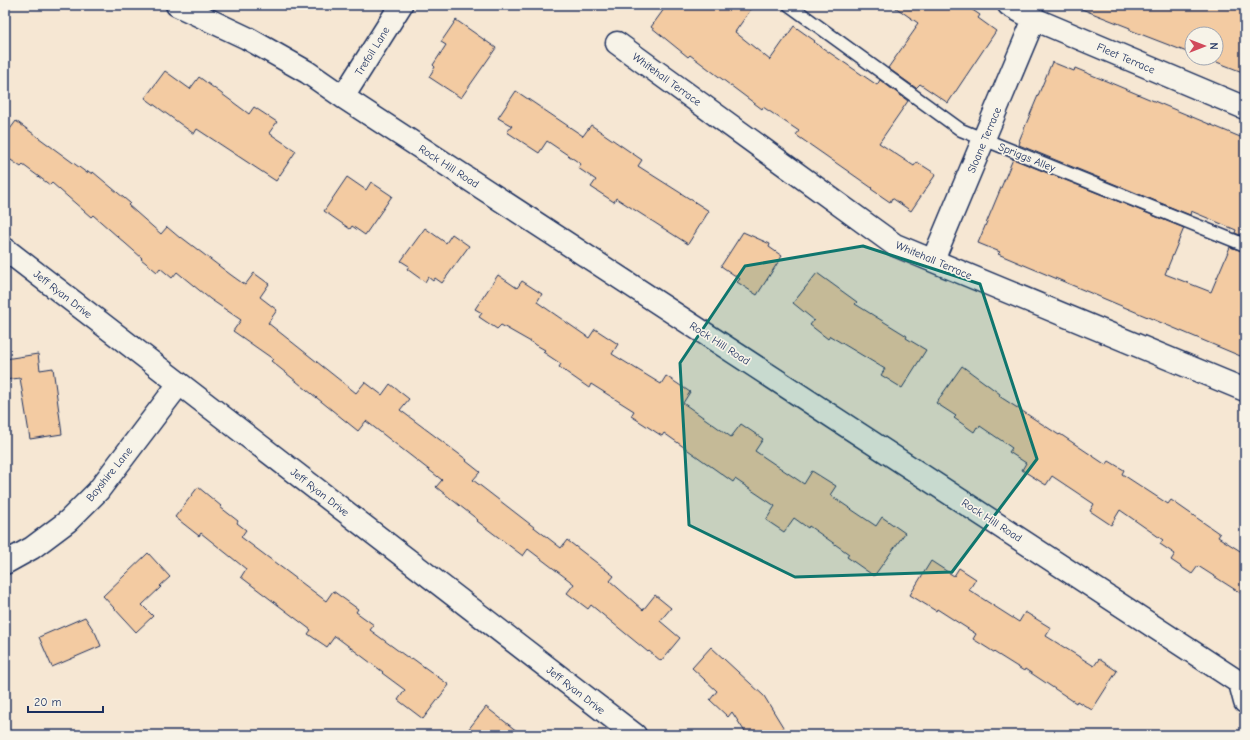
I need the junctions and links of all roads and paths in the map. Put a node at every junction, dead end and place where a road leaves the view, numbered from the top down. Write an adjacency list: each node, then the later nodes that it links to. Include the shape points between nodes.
1 (177, 5): 7 (street, Rock Hill Road, via 247,38 308,72)
2 (401, 5): 7 (street, Trefoil Lane)
3 (790, 5): 9 (lane, Spriggs Alley, via 961,130)
4 (1009, 5): 5 (street, Fleet Terrace)
5 (1034, 19): 8 (street, Fleet Terrace); 9 (street, Sloane Terrace)
6 (617, 43): 12 (street, Whitehall Terrace, via 895,245)
7 (343, 97): 16 (street, Rock Hill Road, via 1240,683)
8 (1245, 108)
9 (984, 140): 10 (lane, Spriggs Alley); 12 (street, Sloane Terrace)
10 (1245, 245)
11 (5, 249): 13 (street, Jeff Ryan Drive)
12 (933, 260): 14 (street, Whitehall Terrace)
13 (179, 384): 15 (street, Bayshire Lane, via 98,491 68,521 32,548); 17 (street, Jeff Ryan Drive)
14 (1245, 390)
15 (5, 562)
16 (1245, 702)
17 (635, 735)

